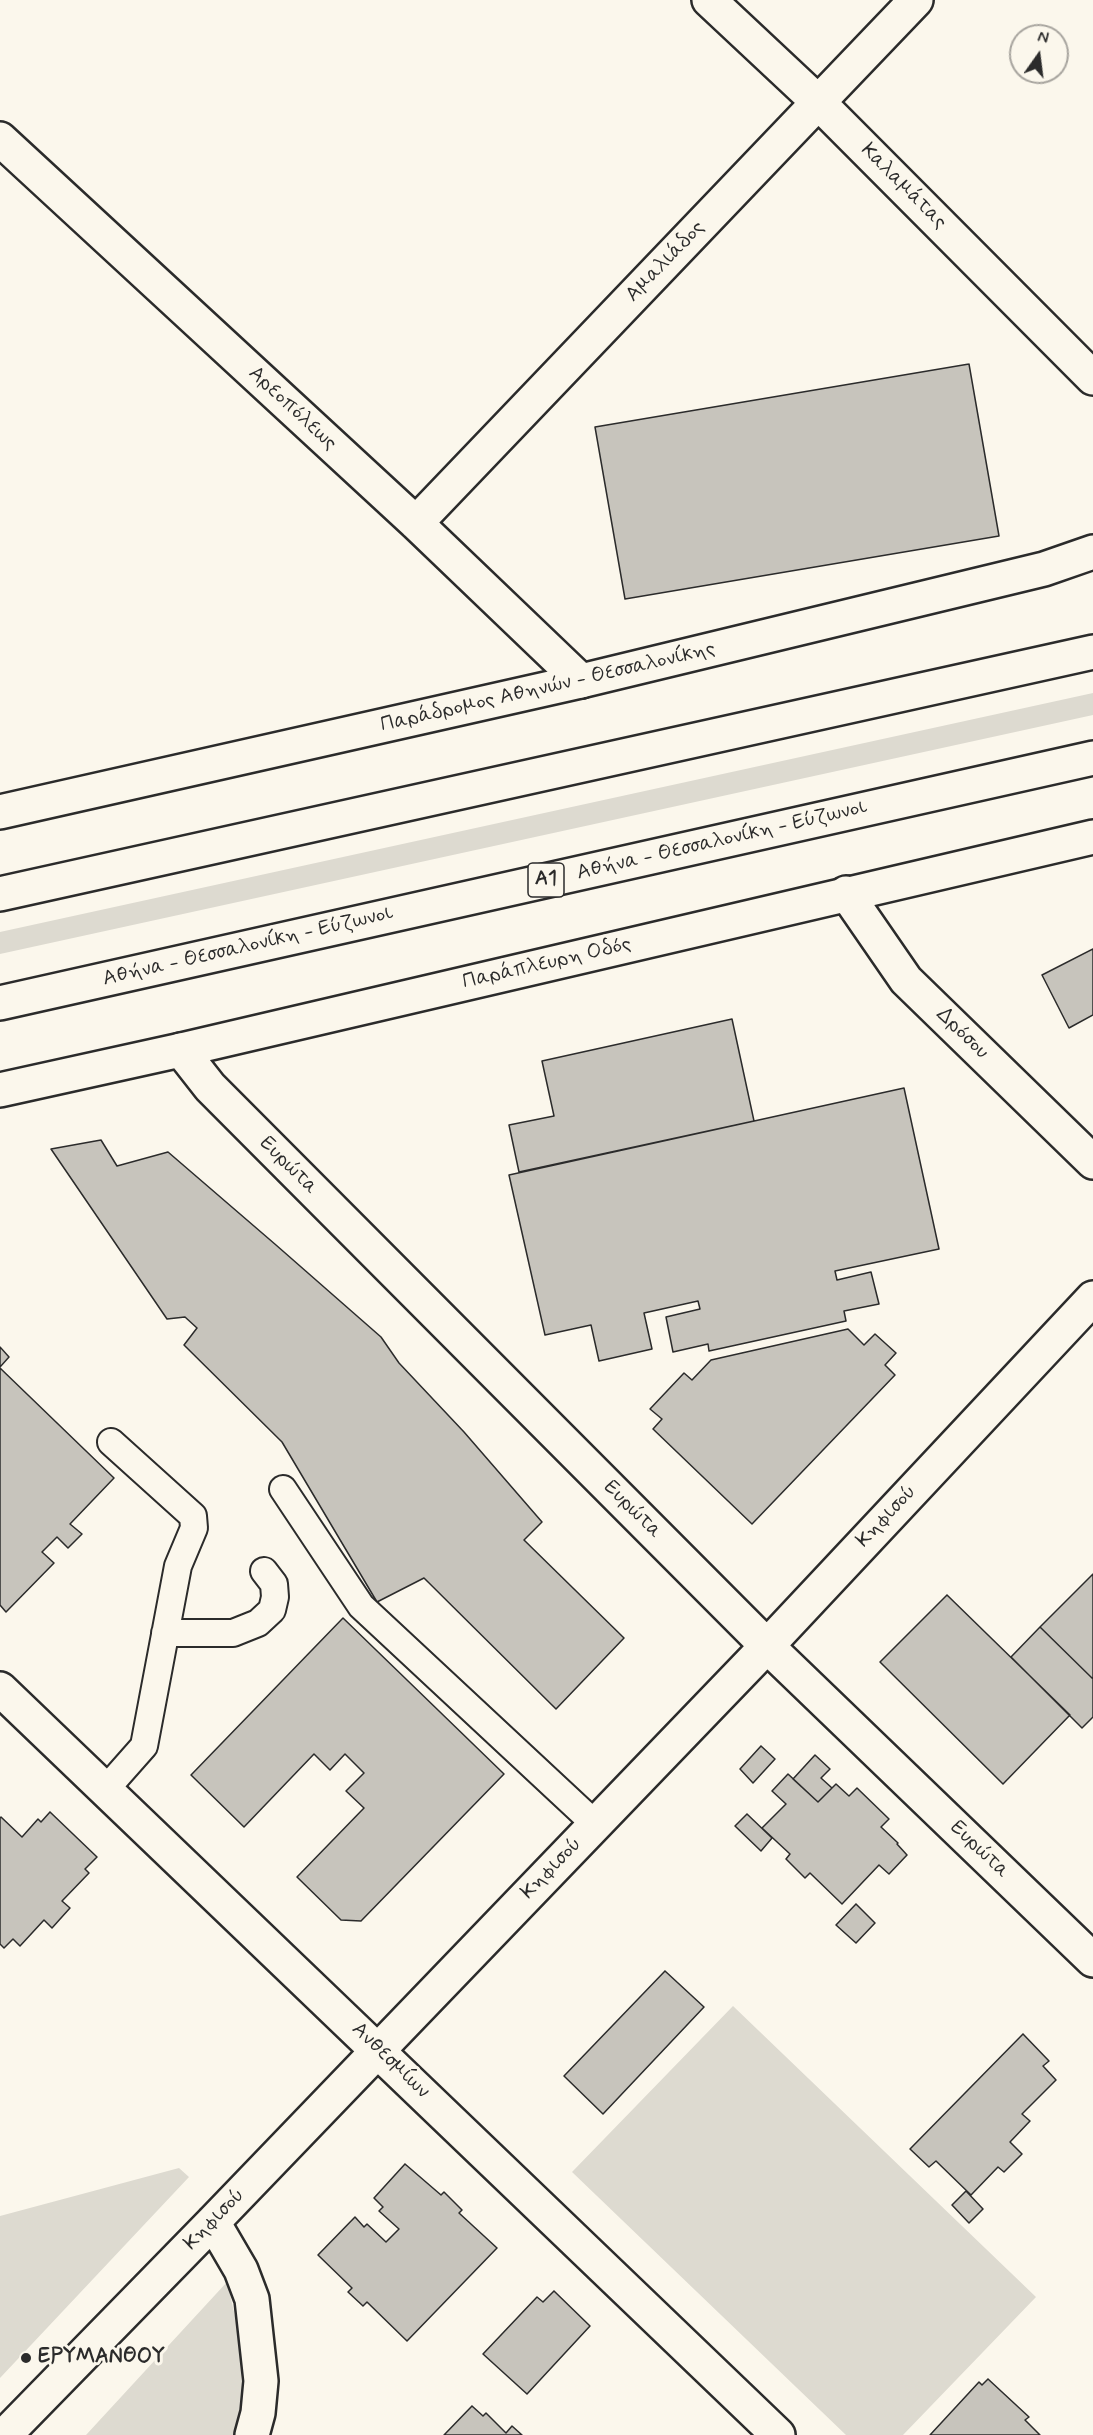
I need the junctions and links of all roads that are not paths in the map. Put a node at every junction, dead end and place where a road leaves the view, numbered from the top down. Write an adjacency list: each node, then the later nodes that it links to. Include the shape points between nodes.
1 (709, 0): 3 (main road, Καλαμάτας)
2 (916, 0): 3 (main road, Αμαλιάδος)
3 (819, 103): 5 (main road, Καλαμάτας); 6 (main road, Αμαλιάδος)
4 (0, 139): 6 (main road, Αρεοπόλεως)
5 (1093, 378)
6 (416, 523): 9 (main road, Αρεοπόλεως)
7 (1093, 552): 9 (main road, Παράδρομος Αθηνών - Θεσσαλονίκης, via 1044,569)
8 (1093, 652): 14 (main road)
9 (581, 681): 11 (main road, Παράδρομος Αθηνών - Θεσσαλονίκης)
10 (1093, 758): 15 (main road, Αθήνα - Θεσσαλονίκη - Εύζωνοι / Α1)
11 (0, 812)
12 (1093, 837): 13 (main road, Παράπλευρη Οδός)
13 (846, 893): 16 (main road, Παράπλευρη Οδός); 18 (main road, Δρόσου, via 906,980)
14 (0, 894)
15 (0, 1003)
16 (181, 1050): 17 (main road, Παράπλευρη Οδός); 24 (main road, Ευρώτα, via 210,1087)
17 (0, 1090)
18 (1093, 1162)
19 (1093, 1298): 24 (main road, Κηφισού)
20 (111, 1442): 23 (lane, via 193,1516 194,1527 178,1566)
21 (283, 1489): 27 (lane, via 361,1606)
22 (264, 1570): 23 (lane, via 274,1584 275,1597 272,1610 258,1623 233,1633)
23 (165, 1633): 26 (lane, via 144,1746)
24 (767, 1646): 27 (main road, Κηφισού); 28 (main road, Ευρώτα)
25 (0, 1689): 26 (main road, Ανθεσμίων)
26 (106, 1789): 29 (main road, Ανθεσμίων)
27 (596, 1824): 29 (main road, Κηφισού)
28 (1093, 1960)
29 (378, 2049): 30 (main road, Κηφισού); 33 (main road, Ανθεσμίων)
30 (213, 2222): 31 (main road, Κηφισού); 32 (main road, via 241,2270 252,2299 261,2381)
31 (5, 2435)
32 (252, 2435)
33 (778, 2435)

